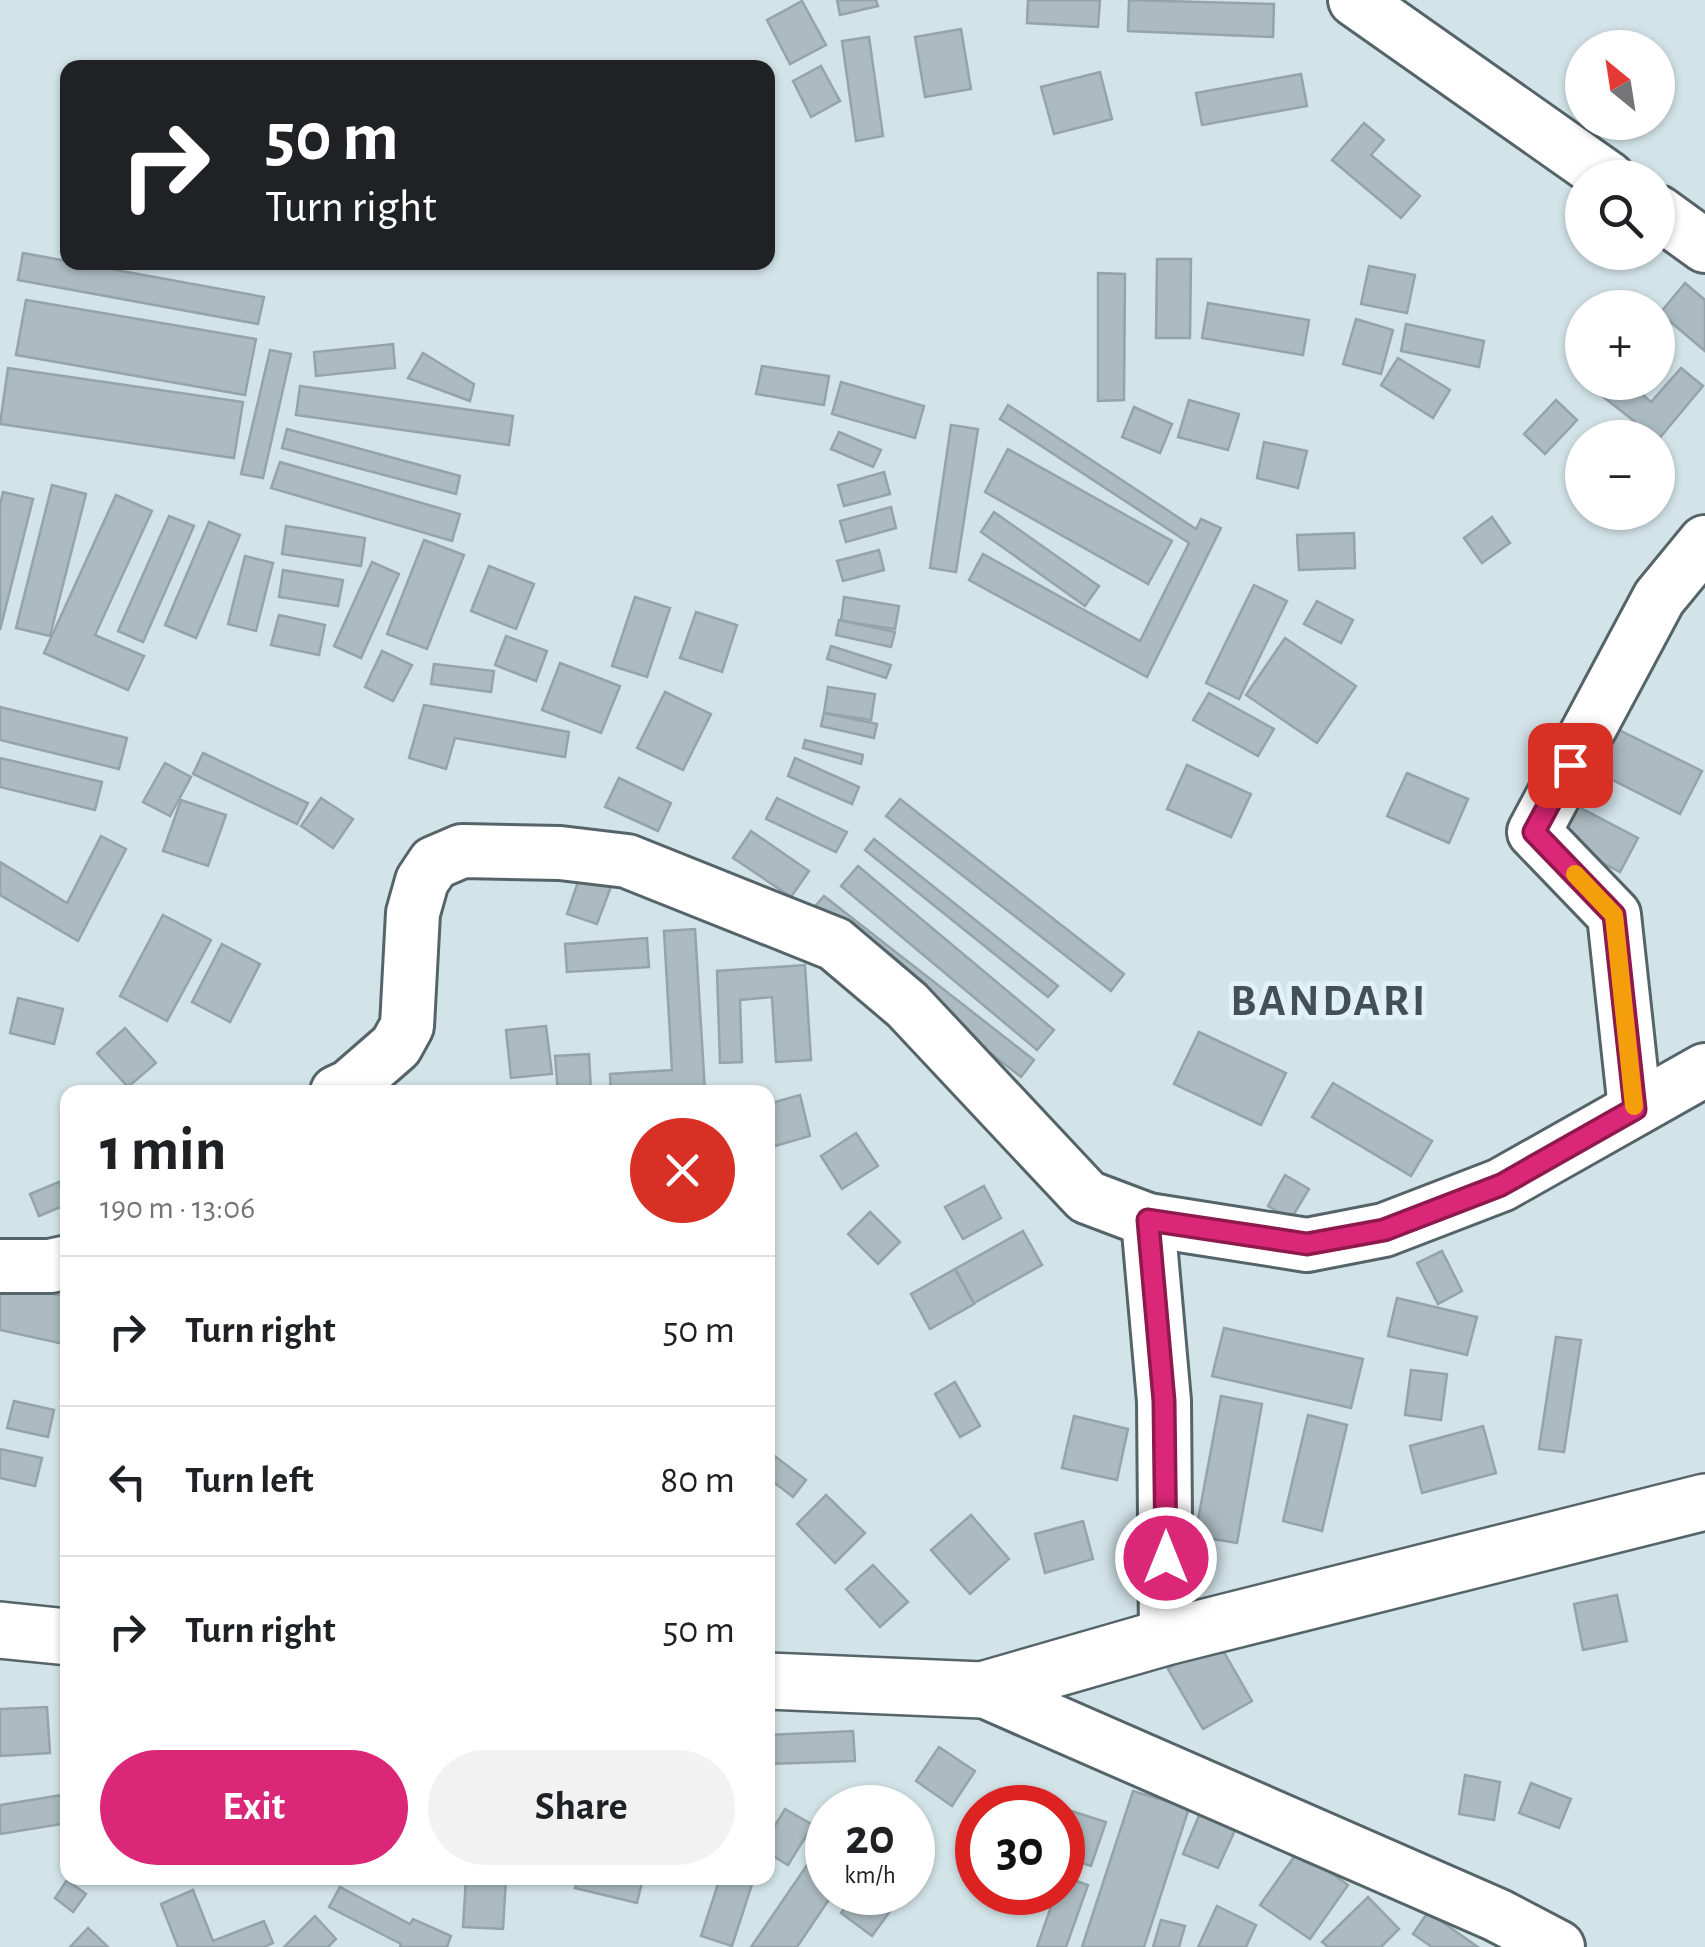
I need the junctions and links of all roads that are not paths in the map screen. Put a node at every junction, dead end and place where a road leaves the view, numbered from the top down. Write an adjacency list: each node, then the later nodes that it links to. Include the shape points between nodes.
1 (1355, 0): 2 (street)
2 (1582, 160)
3 (1675, 224): 4 (street)
4 (1705, 246)
5 (1705, 542): 8 (street, via 1659,598 1534,832 1614,915)
6 (1705, 1070): 8 (street)
7 (347, 1085): 9 (street, via 396,1046 407,1026 413,913 434,863 462,851 627,861 835,944 907,1005 1087,1197)
8 (1635, 1109): 9 (street, via 1501,1185 1384,1230 1307,1244)
9 (1148, 1220): 15 (street, via 1164,1401)
10 (60, 1264): 11 (street)
11 (0, 1266)
12 (1705, 1502): 15 (street)
13 (0, 1630): 14 (street)
14 (60, 1636)
15 (1166, 1637): 17 (street)
16 (775, 1680): 17 (street)
17 (982, 1690): 18 (street)
18 (1558, 1947)

